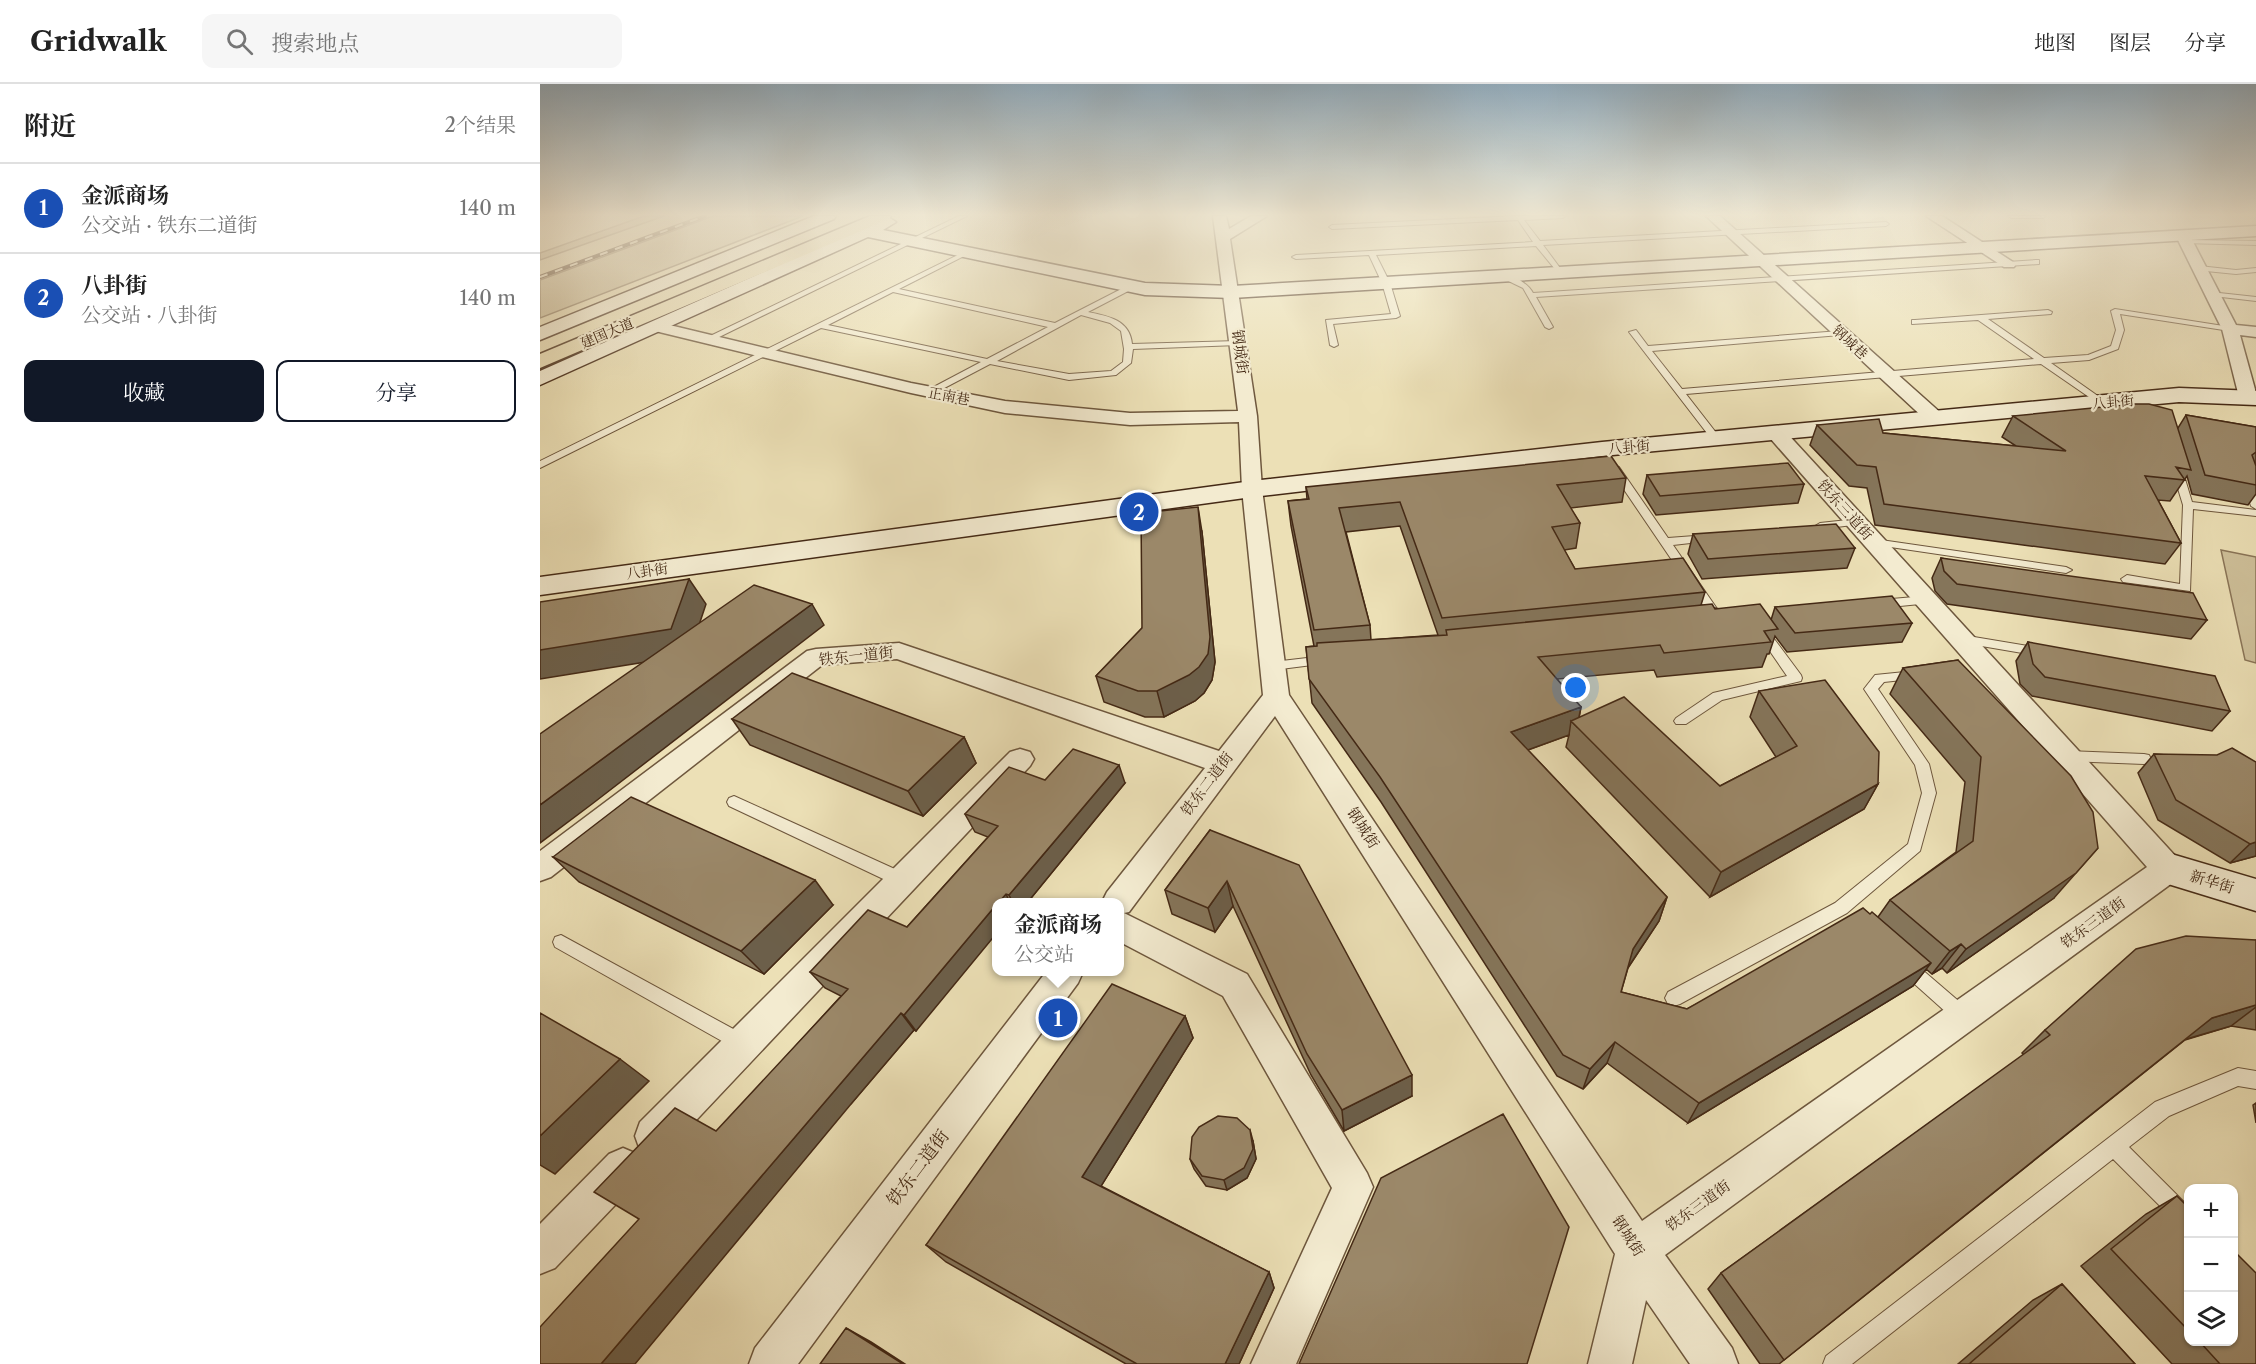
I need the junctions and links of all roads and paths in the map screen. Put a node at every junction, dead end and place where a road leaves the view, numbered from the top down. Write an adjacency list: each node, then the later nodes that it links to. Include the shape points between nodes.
1 (682, 276): 35 (street)
2 (702, 276): 38 (highway, 建国大道)
3 (742, 276): 44 (highway, 建国大道)
4 (771, 276): 29 (street)
5 (840, 276): 36 (lane)
6 (921, 276): 18 (lane)
7 (1082, 276): 17 (street)
8 (1230, 276): 19 (street, 钢城街)
9 (1382, 276): 16 (lane)
10 (1502, 276): 11 (street); 16 (street); 21 (lane, via 1526,286)
11 (1506, 276)
12 (1780, 276): 15 (street, 钢城巷)
13 (1833, 276): 15 (lane)
14 (2203, 276): 20 (street)
15 (1784, 279): 21 (lane); 34 (street, 钢城巷)
16 (1386, 283): 19 (street); 39 (lane, via 1396,316 1329,322)
17 (1131, 286): 19 (street); 24 (lane)
18 (893, 290): 27 (lane); 28 (lane)
19 (1232, 292): 37 (street, 钢城街)
20 (2213, 294): 22 (lane); 31 (street)
21 (1531, 295): 30 (lane)
22 (2256, 299)
23 (2048, 312): 25 (lane)
24 (1081, 313): 28 (lane); 40 (lane, via 1118,321 1126,329)
25 (1980, 317): 26 (lane); 43 (lane)
26 (1915, 322)
27 (823, 326): 42 (lane); 45 (lane)
28 (1057, 326): 45 (lane)
29 (657, 327): 36 (street, 正南巷); 47 (street)
30 (1549, 327)
31 (2230, 329): 33 (street); 43 (lane, via 2115,311 2120,330 2115,347 2088,357); 50 (street)
32 (1634, 332): 41 (lane)
33 (2256, 332)
34 (1840, 333): 41 (lane); 46 (street, 钢城巷)
35 (540, 334)
36 (708, 339): 42 (street, 正南巷)
37 (1238, 343): 40 (lane); 52 (street, 钢城街)
38 (540, 344)
39 (1334, 345)
40 (1130, 347): 45 (lane, via 1127,363 1113,373 1098,375 1069,376)
41 (1647, 349): 49 (lane)
42 (768, 354): 48 (street, 正南巷); 58 (lane)
43 (2042, 361): 46 (lane); 51 (lane)
44 (540, 362)
45 (986, 362): 48 (lane)
46 (1886, 375): 49 (lane); 53 (street, 钢城巷)
47 (540, 380)
48 (931, 392): 52 (street, 正南巷, via 1005,407 1130,418)
49 (1679, 392): 55 (lane)
50 (2252, 398): 51 (street, 八卦街, via 2213,394 2145,404)
51 (2102, 403): 53 (street, 八卦街)
52 (1248, 416): 60 (street, 钢城街)
53 (1935, 418): 54 (street, 八卦街)
54 (1777, 434): 55 (street, 八卦街); 64 (street, 铁东三道街)
55 (1716, 439): 56 (street, 八卦街)
56 (1602, 449): 60 (street, 八卦街); 67 (lane)
57 (2175, 462): 61 (lane)
58 (540, 465)
59 (2256, 476): 62 (lane, via 2246,474)
60 (1252, 489): 71 (street, 八卦街); 80 (street, 钢城街)
61 (2188, 505): 63 (lane); 70 (lane, via 2186,588)
62 (2256, 506)
63 (2256, 513)
64 (1857, 522): 65 (lane); 68 (street, 铁东三道街)
65 (1812, 527)
66 (1722, 536): 67 (lane)
67 (1665, 542): 75 (lane)
68 (1874, 542): 69 (lane); 72 (street, 铁东三道街)
69 (2066, 570)
70 (2127, 579)
71 (540, 586)
72 (1926, 600): 73 (lane); 76 (street, 铁东三道街)
73 (1868, 606)
74 (1752, 617): 81 (lane, via 1796,678 1718,696)
75 (1719, 621)
76 (1962, 639): 77 (lane); 82 (street, 铁东三道街, via 1975,669)
77 (2052, 654)
78 (1332, 660): 80 (lane)
79 (1927, 673): 96 (lane, via 1880,678 1871,689 1922,764 1929,793 1915,847 1846,912)
80 (1275, 681): 85 (street, 铁东二道街); 102 (street, 钢城街)
81 (1681, 721)
82 (2067, 756): 84 (lane); 88 (street, 铁东三道街)
83 (1020, 759): 89 (street)
84 (2144, 759)
85 (1222, 763): 87 (street, 铁东一道街, via 899,651 816,657); 91 (street, 铁东二道街)
86 (734, 802): 89 (lane)
87 (540, 868)
88 (2168, 869): 90 (street, 新华街); 97 (street, 铁东三道街)
89 (902, 880): 98 (street)
90 (2256, 895)
91 (1122, 898)
92 (1124, 928): 105 (street, via 1235,984 1353,1187)
93 (561, 942): 98 (lane)
94 (1893, 954): 97 (lane)
95 (1063, 976): 104 (street, 铁东二道街)
96 (1674, 998)
97 (1963, 1016): 102 (street, 铁东三道街)
98 (743, 1044): 103 (street)
99 (2256, 1080): 100 (lane, via 2238,1077 2162,1109)
100 (2114, 1146): 101 (lane); 108 (lane)
101 (2184, 1216)
102 (1637, 1250): 106 (street); 107 (street, 钢城街)
103 (540, 1253)
104 (771, 1364)
105 (1273, 1364)
106 (1610, 1364)
107 (1716, 1364)
108 (1834, 1364)

